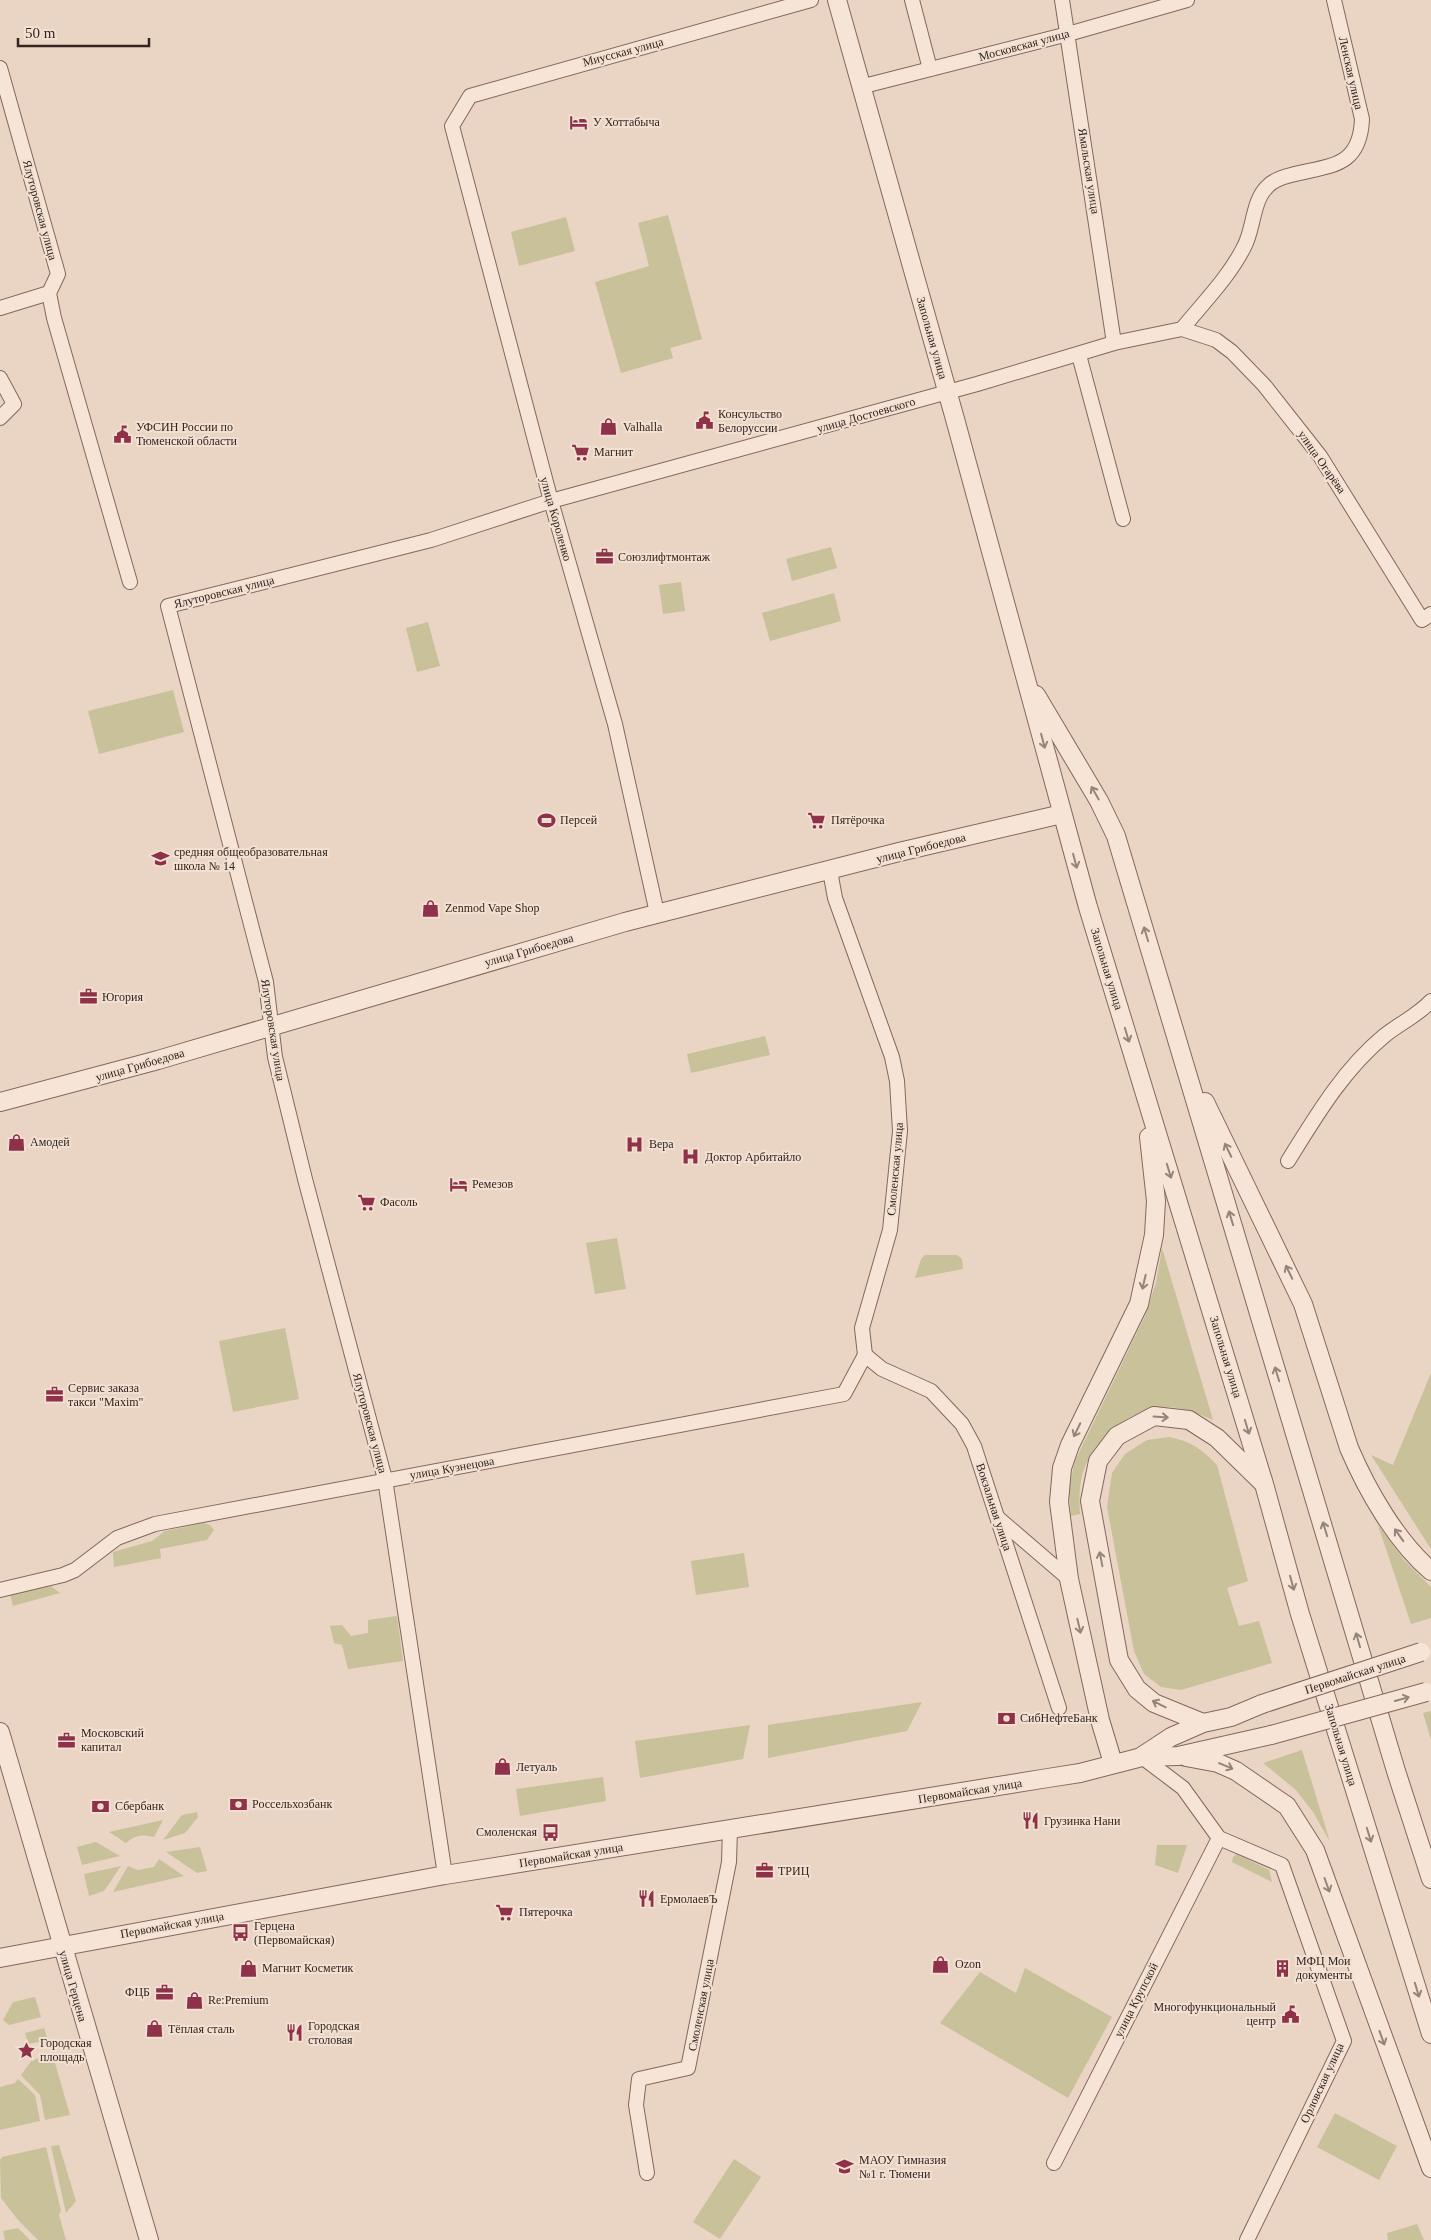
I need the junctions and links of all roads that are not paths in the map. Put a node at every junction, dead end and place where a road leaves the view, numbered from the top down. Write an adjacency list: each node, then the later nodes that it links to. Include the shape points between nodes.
1 (812, 0): 11 (street, Миусская улица, via 470,96)
2 (836, 0): 10 (street, Запольная улица)
3 (912, 0): 9 (street)
4 (1062, 0): 7 (street, Ямальская улица)
5 (1187, 0): 7 (street, Московская улица)
6 (1334, 0): 14 (street, Ленская улица, via 1362,119 1355,150 1343,161 1284,177 1267,186 1260,197 1246,245 1236,263)
7 (1068, 34): 9 (street, Московская улица); 15 (street, Ямальская улица)
8 (0, 68): 12 (street, Ялуторовская улица, via 58,274)
9 (930, 69): 10 (street, Московская улица)
10 (860, 87): 18 (street, Запольная улица)
11 (452, 126): 20 (street, улица Короленко)
12 (49, 294): 13 (street); 22 (street)
13 (0, 308)
14 (1182, 329): 15 (street, улица Достоевского); 23 (street, улица Огарёва, via 1216,340 1264,384 1320,456 1422,620)
15 (1114, 343): 16 (street, улица Достоевского)
16 (1079, 355): 18 (street, улица Достоевского); 21 (street)
17 (0, 378): 19 (street, via 14,404)
18 (947, 392): 20 (street, улица Достоевского); 24 (street, Запольная улица)
19 (0, 418)
20 (551, 501): 27 (street, улица Короленко, via 615,724); 29 (street, Ялуторовская улица, via 431,540 168,606 266,982)
21 (1123, 520)
22 (130, 582)
23 (1431, 614)
24 (1025, 678): 25 (street, Запольная улица, one-way to 25); 30 (street, Запольная улица, one-way to 24, via 1116,836 1096,795)
25 (1062, 814): 26 (street, улица Грибоедова); 31 (street, Запольная улица, one-way to 31)
26 (830, 870): 27 (street, улица Грибоедова); 34 (street, Смоленская улица, via 835,898 892,1057 897,1081 900,1131 890,1230 862,1328)
27 (657, 913): 29 (street, улица Грибоедова)
28 (1431, 1001): 33 (street, via 1421,1012 1385,1035 1347,1072)
29 (270, 1027): 32 (street, улица Грибоедова); 35 (street, Ялуторовская улица, via 314,1212)
30 (1183, 1057): 38 (street, one-way to 30, via 1398,1534 1358,1468 1303,1304); 52 (street, Запольная улица, one-way to 30)
31 (1140, 1075): 36 (street, Запольная улица, one-way to 36); 39 (street, one-way to 39, via 1154,1166 1154,1235 1139,1304 1070,1445 1062,1468 1059,1502)
32 (0, 1102)
33 (1288, 1161)
34 (865, 1355): 35 (street, улица Кузнецова, via 844,1394); 37 (street, Вокзальная улица, via 882,1369 931,1391 962,1424 974,1446)
35 (385, 1479): 40 (street, улица Кузнецова, via 155,1524 117,1538 75,1570); 51 (street, Ялуторовская улица)
36 (1264, 1484): 44 (street, one-way to 36, via 1154,1703 1138,1689 1120,1660 1090,1501 1098,1461 1117,1436 1154,1416 1189,1420 1217,1438); 55 (street, Запольная улица, one-way to 55, via 1300,1614)
37 (998, 1518): 39 (street); 43 (street, Вокзальная улица)
38 (1431, 1571)
39 (1069, 1579): 48 (street, one-way to 48, via 1100,1720)
40 (0, 1590)
41 (1426, 1651): 44 (street, Первомайская улица, bridge)
42 (1429, 1691): 46 (street, Первомайская улица, one-way to 42, bridge, via 1271,1735)
43 (1059, 1708)
44 (1203, 1724): 47 (street, Первомайская улица, via 1171,1737)
45 (0, 1732): 53 (street, улица Герцена)
46 (1178, 1756): 47 (street, Первомайская улица); 57 (street, one-way to 57, via 1218,1763 1236,1771 1287,1806 1315,1850)
47 (1142, 1757): 48 (street, Первомайская улица); 50 (street, via 1183,1788)
48 (1114, 1763): 49 (street, Первомайская улица, via 1080,1773)
49 (730, 1828): 51 (street, Первомайская улица); 58 (street, Смоленская улица, via 729,1862 688,2068 639,2079 636,2105)
50 (1218, 1838): 56 (street, улица Крупской); 60 (street, Орловская улица, via 1282,1865 1344,2041)
51 (445, 1875): 53 (street, Первомайская улица)
52 (1431, 1879)
53 (61, 1945): 54 (street, Первомайская улица); 59 (street, улица Герцена)
54 (0, 1958)
55 (1431, 2034)
56 (1054, 2163)
57 (1431, 2168)
58 (648, 2173)
59 (149, 2240)
60 (1247, 2240)

